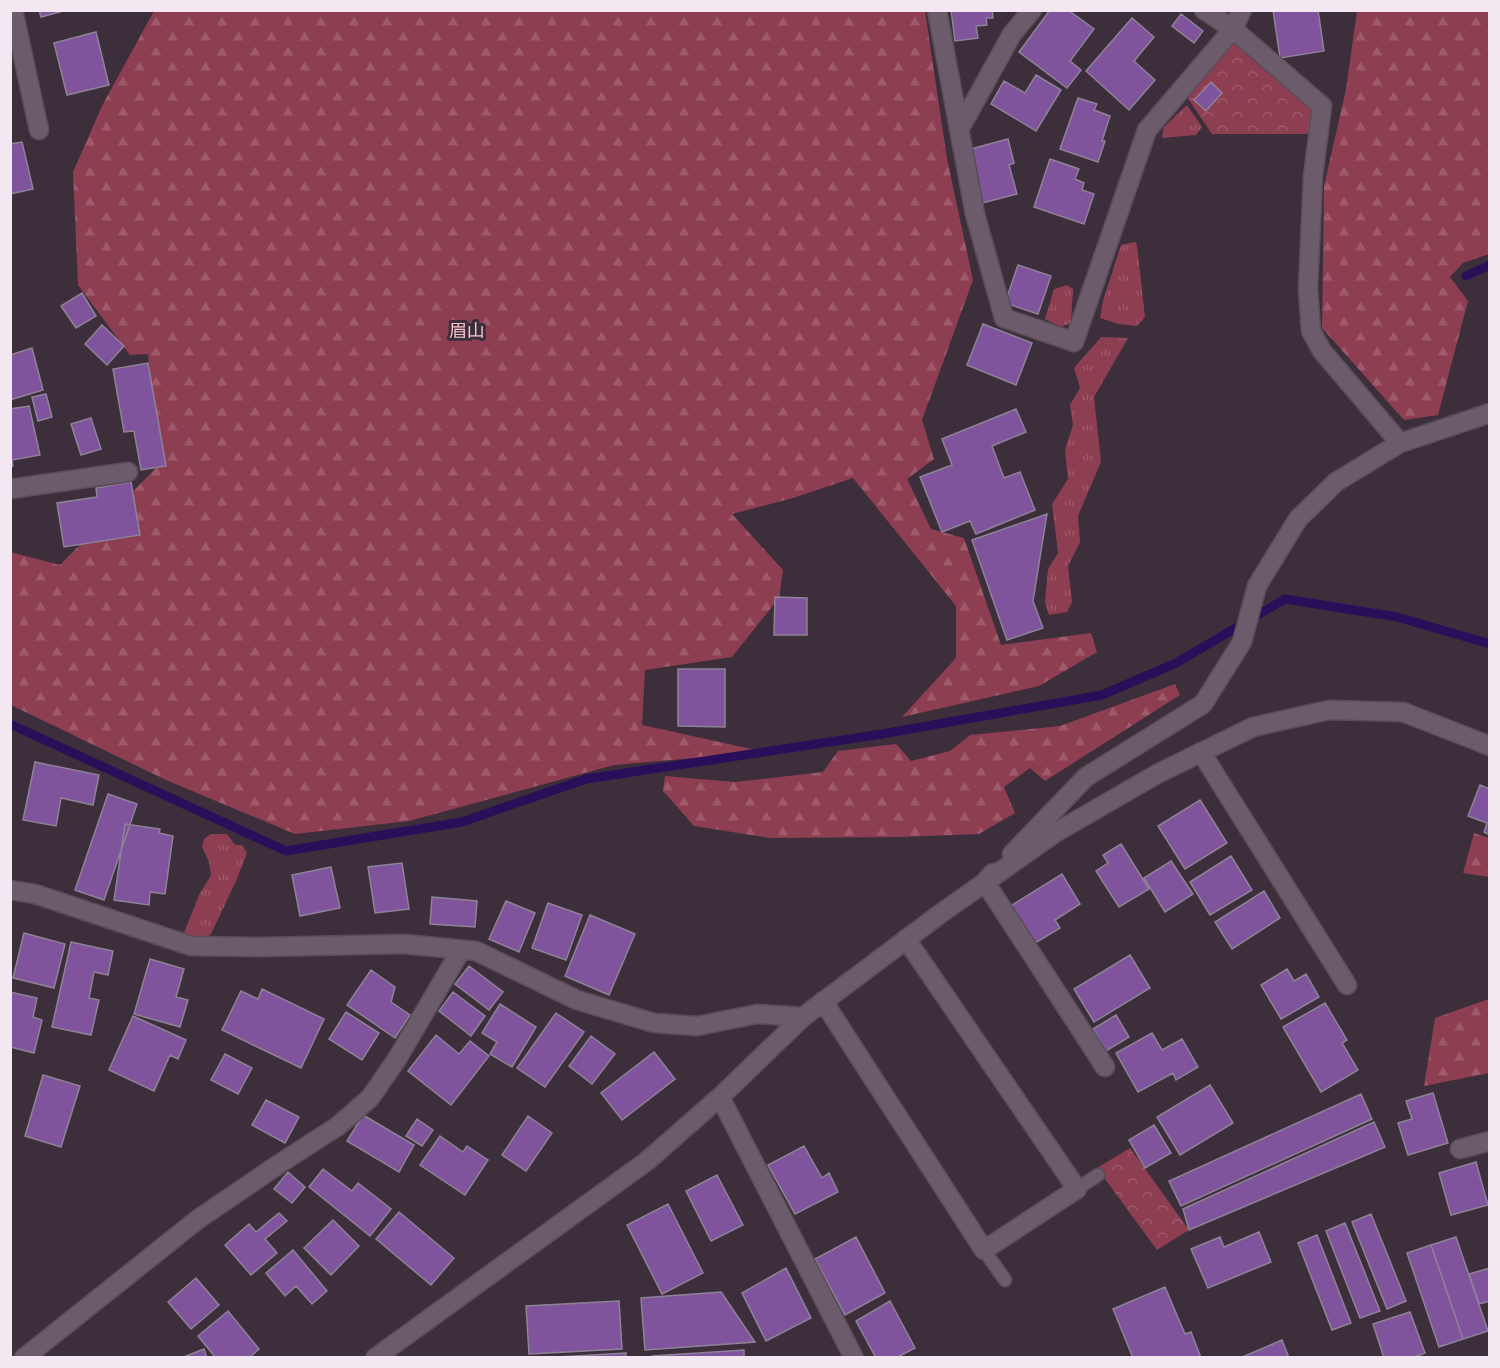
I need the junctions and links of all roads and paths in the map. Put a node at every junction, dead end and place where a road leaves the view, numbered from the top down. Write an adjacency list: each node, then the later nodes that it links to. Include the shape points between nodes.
1 (13, 10): 7 (street)
2 (937, 10): 8 (street)
3 (1032, 10): 8 (street, via 1012,34)
4 (1204, 10): 6 (street)
5 (1242, 10): 6 (street)
6 (1233, 29): 8 (street, via 1147,130 1074,342 1004,318 975,214); 10 (street, via 1322,106 1313,176 1308,290 1311,331 1322,351)
7 (39, 130)
8 (959, 130)
9 (1490, 413): 10 (street)
10 (1400, 443): 15 (street, via 1336,482 1299,519 1257,586 1242,642 1203,704 1086,777)
11 (128, 472): 12 (street)
12 (10, 489)
13 (1490, 746): 14 (street, via 1403,712 1329,710 1253,727)
14 (1201, 752): 15 (street, via 1055,833); 19 (street)
15 (985, 882): 17 (street); 22 (street)
16 (10, 890): 18 (street, via 35,894 191,946 404,944)
17 (906, 939): 20 (street); 27 (street)
18 (461, 950): 21 (street, via 476,951 577,1000 654,1023 697,1026 757,1014); 30 (street, via 370,1098 338,1126 197,1220)
19 (1347, 985)
20 (823, 1001): 21 (street); 28 (street)
21 (803, 1017): 23 (street)
22 (1105, 1067)
23 (720, 1097): 31 (street, via 647,1161); 32 (street)
24 (1490, 1142): 25 (street)
25 (1460, 1149)
26 (1098, 1174): 27 (lane)
27 (1077, 1189): 28 (street)
28 (984, 1250): 29 (lane)
29 (1005, 1280)
30 (24, 1358)
31 (375, 1358)
32 (855, 1358)

